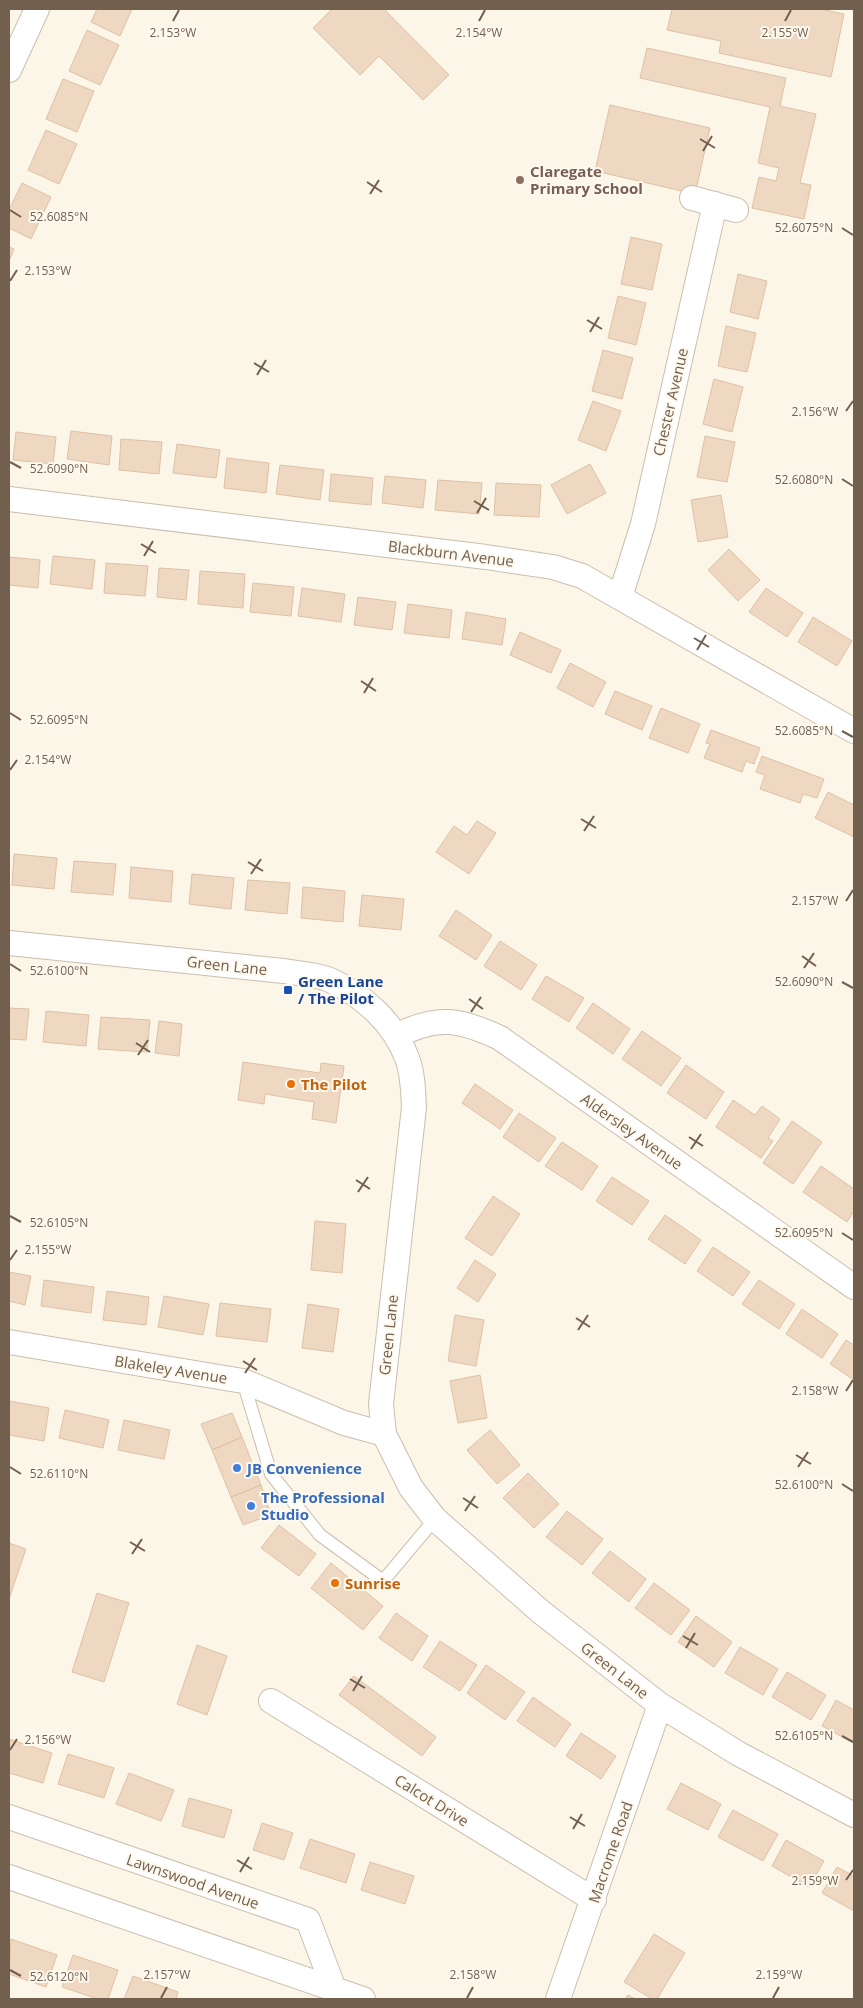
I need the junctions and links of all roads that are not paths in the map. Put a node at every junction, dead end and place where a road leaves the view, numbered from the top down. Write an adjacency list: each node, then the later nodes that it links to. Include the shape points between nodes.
1 (37, 9): 2 (street)
2 (9, 70)
3 (692, 198): 5 (street, Chester Avenue, via 725,207 643,524)
4 (9, 499): 5 (street, Blackburn Avenue, via 553,567 582,576)
5 (620, 597): 6 (street, Blackburn Avenue)
6 (854, 731)
7 (9, 944): 8 (street, Green Lane, via 284,971 329,979 380,1015)
8 (396, 1036): 9 (street, Aldersley Avenue, via 411,1028 454,1020 500,1038); 12 (street, Green Lane, via 408,1058 414,1107 383,1372)
9 (854, 1287)
10 (9, 1342): 11 (street, Blakeley Avenue)
11 (243, 1381): 12 (street, Blakeley Avenue, via 344,1424); 13 (lane, via 271,1474 320,1535 383,1582)
12 (384, 1434): 13 (street, Green Lane, via 411,1488)
13 (435, 1519): 15 (street, Green Lane, via 541,1612)
14 (270, 1701): 19 (street, Calcot Drive)
15 (660, 1705): 16 (street, Green Lane, via 739,1754); 19 (street, Macrome Road)
16 (854, 1815)
17 (9, 1817): 20 (street, Lawnswood Avenue, via 308,1920)
18 (9, 1877): 20 (street)
19 (594, 1900): 22 (street, Macrome Road)
20 (334, 1989): 21 (street)
21 (363, 1999)
22 (558, 1999)

